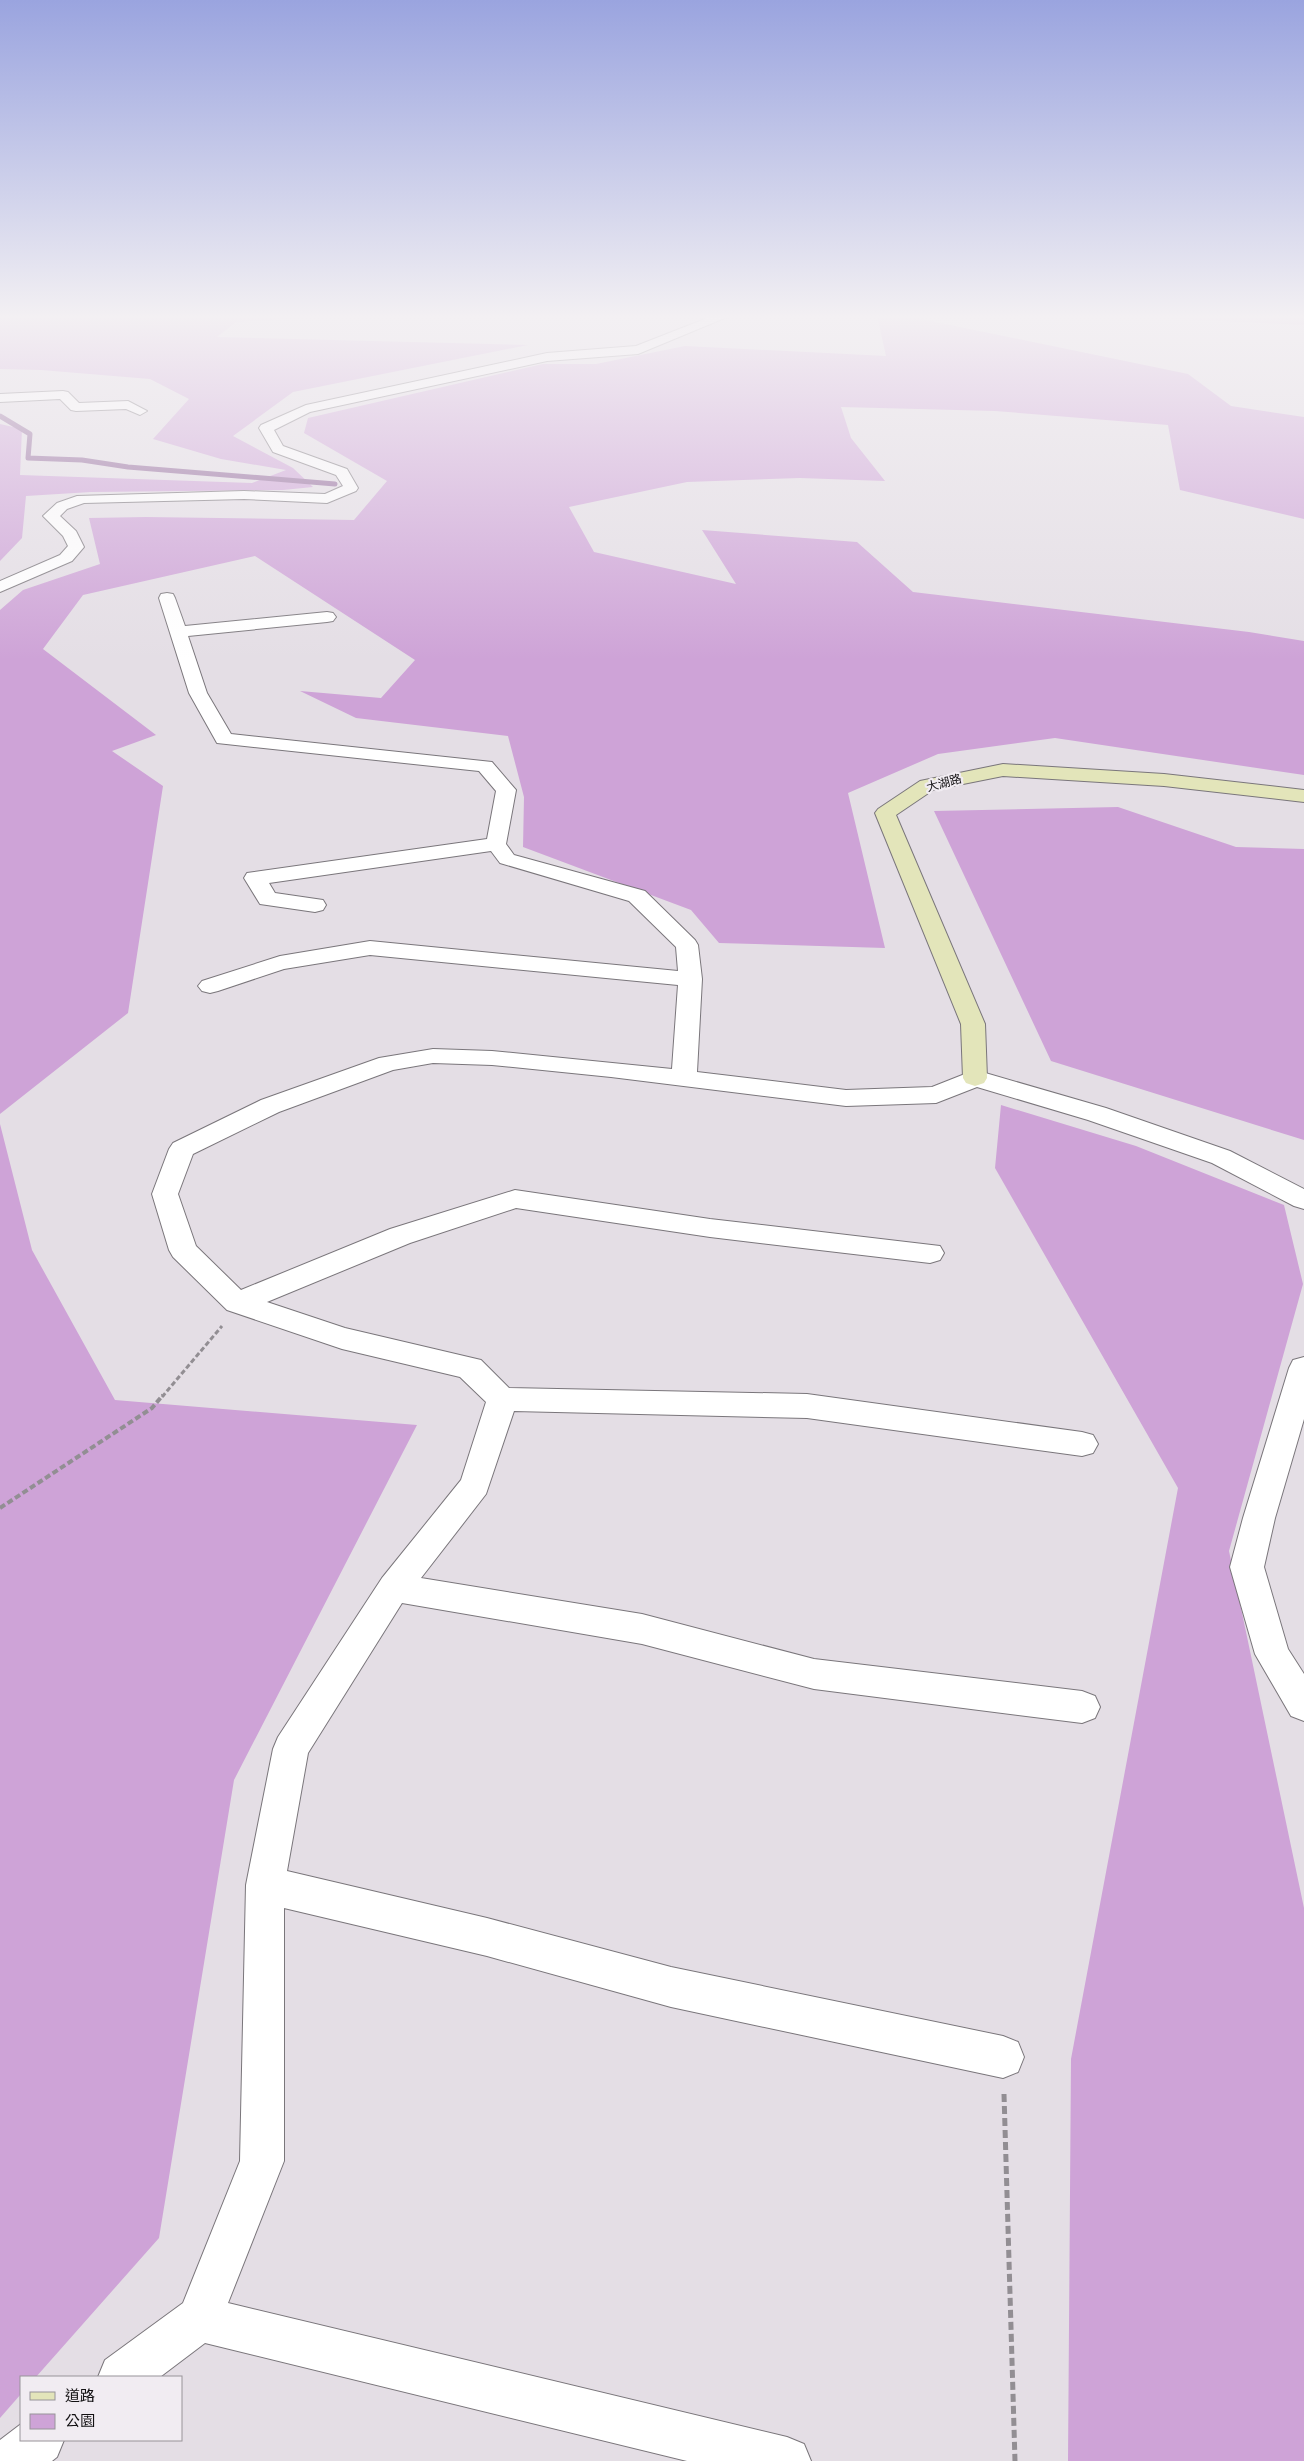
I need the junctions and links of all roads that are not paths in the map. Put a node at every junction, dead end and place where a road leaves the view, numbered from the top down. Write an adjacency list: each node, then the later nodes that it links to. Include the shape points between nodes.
1 (267, 430): 2 (street, via 278,449 342,472 351,488 327,499 244,495 82,499 62,506 50,516 70,534 76,547 66,558)
2 (0, 587)
3 (167, 598): 5 (street)
4 (326, 617): 5 (street)
5 (178, 632): 7 (street, via 198,693 224,739 485,766 506,790)
6 (1304, 796): 11 (street, 大湖路, via 1164,780 1003,770 927,785 885,813 973,1024)
7 (496, 844): 8 (street, via 255,878 268,899); 9 (street, via 507,859 637,896 687,945)
8 (314, 905)
9 (690, 979): 10 (street, via 370,948 280,963); 12 (street)
10 (210, 986)
11 (975, 1078): 12 (street, via 936,1095 846,1098); 13 (street, via 1097,1114 1221,1157)
12 (684, 1079): 15 (street, via 611,1069 432,1056 388,1063 270,1106 182,1149 165,1194 182,1250)
13 (1304, 1200)
14 (930, 1253): 15 (street, via 710,1228 515,1198 400,1236)
15 (233, 1311): 17 (street, via 470,1368)
16 (1304, 1368): 20 (street, via 1247,1567 1272,1654)
17 (502, 1399): 18 (street, via 807,1406); 19 (street, via 475,1485)
18 (1082, 1444)
19 (394, 1588): 21 (street, via 642,1629 814,1674); 22 (street, via 291,1748)
20 (1304, 1705)
21 (1082, 1707)
22 (265, 1885): 23 (street, via 487,1937 671,1987); 24 (street, via 262,2162)
23 (1003, 2058)
24 (199, 2319): 25 (street); 28 (street)
25 (123, 2376)
26 (39, 2441): 27 (street)
27 (12, 2461)
28 (787, 2461)

